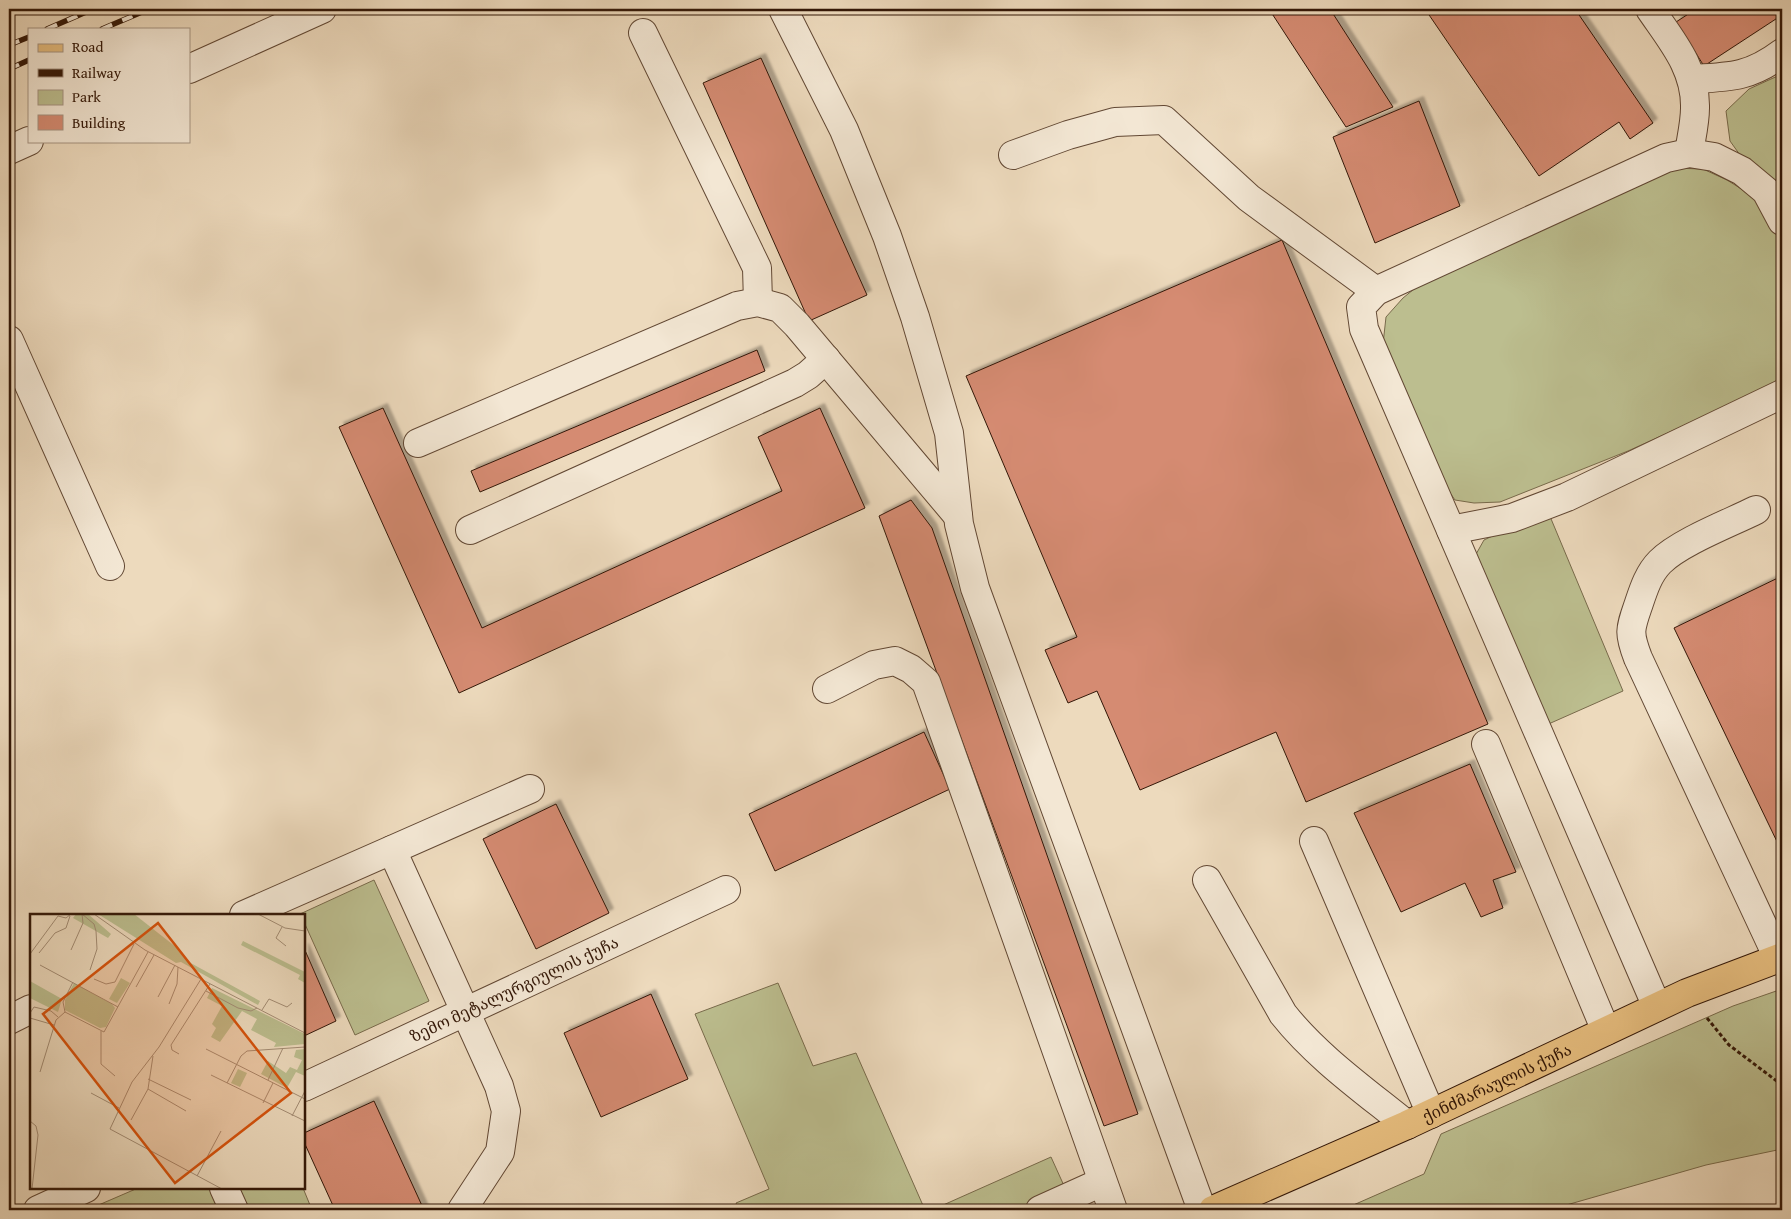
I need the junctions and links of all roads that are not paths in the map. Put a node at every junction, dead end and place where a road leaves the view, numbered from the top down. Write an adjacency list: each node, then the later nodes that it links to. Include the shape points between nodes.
1 (322, 9): 6 (street)
2 (791, 11): 20 (street, via 887,236 915,317 950,433)
3 (1658, 12): 7 (street)
4 (643, 33): 14 (street, via 757,268)
5 (1782, 53): 7 (street, via 1752,71 1727,77)
6 (190, 69)
7 (1692, 79): 10 (street, via 1695,108)
8 (28, 141): 9 (street)
9 (9, 150)
10 (1688, 153): 12 (street, via 1714,157 1742,171 1766,192); 13 (street, via 1666,158)
11 (1013, 155): 13 (street, via 1115,122 1164,120 1248,198)
12 (1782, 221)
13 (1376, 291): 22 (street, via 1361,307 1364,329)
14 (758, 302): 16 (street, via 780,308); 18 (street, via 737,306)
15 (9, 340): 23 (street)
16 (826, 359): 20 (street); 21 (street, via 795,383)
17 (1782, 394): 22 (street, via 1568,496 1512,518)
18 (418, 443)
19 (1756, 510): 32 (street, via 1681,547 1660,562 1647,581 1632,622 1630,638)
20 (958, 516): 49 (street, via 975,588)
21 (470, 530)
22 (1451, 530): 33 (street)
23 (110, 566)
24 (827, 689): 41 (street, via 874,666 895,661 926,682)
25 (1486, 744): 37 (street)
26 (530, 790): 28 (street)
27 (1314, 841): 39 (street)
28 (392, 850): 31 (street); 35 (street)
29 (1206, 880): 40 (street, via 1295,1030)
30 (726, 890): 35 (street, ზემო მეტალურგიულის ქუჩა)
31 (246, 914)
32 (1780, 957): 33 (main road, ქინძმარაულის ქუჩა)
33 (1656, 1007): 37 (main road, ქინძმარაულის ქუჩა)
34 (30, 1010): 36 (street)
35 (465, 1012): 38 (street, ზემო მეტალურგიულის ქუჩა); 46 (street, via 499,1086 506,1111 500,1152)
36 (9, 1020)
37 (1606, 1031): 39 (main road, ქინძმარაულის ქუჩა)
38 (305, 1087)
39 (1431, 1114): 40 (main road, ქინძმარაულის ქუჩა)
40 (1406, 1125): 50 (main road, ქინძმარაულის ქუჩა)
41 (1102, 1182): 47 (street); 48 (street)
42 (84, 1189): 44 (street)
43 (224, 1189): 45 (street)
44 (38, 1210)
45 (234, 1210)
46 (462, 1210)
47 (1040, 1210)
48 (1113, 1210)
49 (1202, 1210)
50 (1213, 1210)

